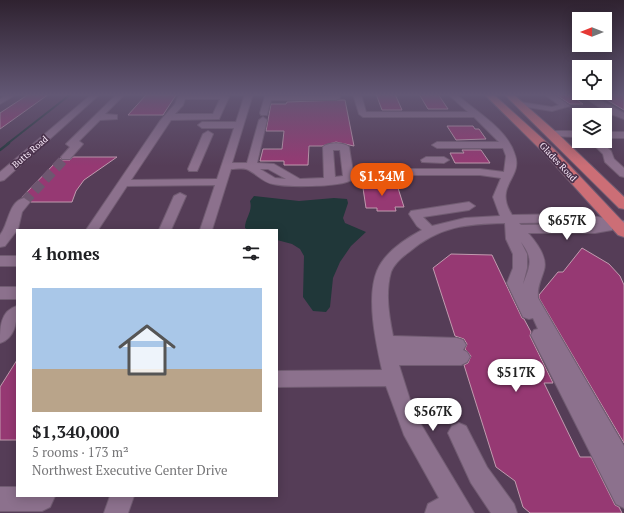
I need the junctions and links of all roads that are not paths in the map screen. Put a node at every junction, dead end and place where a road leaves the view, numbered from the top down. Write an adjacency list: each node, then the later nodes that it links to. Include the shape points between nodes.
1 (69, 118): 33 (street, Butts Road)
2 (97, 118): 23 (street)
3 (168, 118): 10 (street)
4 (204, 118): 10 (street)
5 (242, 118): 13 (street)
6 (264, 118): 28 (street)
7 (478, 118): 11 (street)
8 (514, 118): 42 (main road, Glades Road, via 550,152)
9 (535, 118): 15 (main road, Glades Road)
10 (165, 121): 13 (street, via 194,125); 34 (street)
11 (483, 121): 12 (street); 20 (street)
12 (409, 122)
13 (240, 124): 27 (street)
14 (208, 134): 29 (street)
15 (552, 134): 16 (street); 39 (main road, Glades Road)
16 (572, 134)
17 (612, 134): 18 (street)
18 (624, 135)
19 (437, 145): 20 (street)
20 (506, 145): 32 (street, via 511,161)
21 (603, 148): 31 (street)
22 (614, 153): 26 (street)
23 (66, 157)
24 (426, 160): 25 (street)
25 (444, 160)
26 (624, 162)
27 (226, 166): 28 (street); 35 (street)
28 (252, 167): 36 (street, via 273,181)
29 (193, 169)
30 (401, 172): 32 (street, via 480,172)
31 (624, 174)
32 (507, 176): 41 (street, via 499,197)
33 (0, 178)
34 (124, 181): 35 (street); 43 (street)
35 (222, 181): 45 (street)
36 (330, 181)
37 (180, 196): 44 (street)
38 (24, 202): 47 (street, via 16,212)
39 (624, 205)
40 (469, 206): 46 (street, via 415,214)
41 (512, 226): 42 (street); 46 (street); 60 (street, via 530,244 538,261 530,287 530,298); 61 (street, via 513,239 520,254 520,268 515,283 520,297)
42 (622, 228)
43 (93, 229)
44 (165, 229)
45 (206, 229)
46 (432, 232): 55 (street, via 401,251 384,271 380,299)
47 (13, 233): 48 (street)
48 (0, 243)
49 (0, 261): 50 (street)
50 (16, 261)
51 (0, 293): 52 (street)
52 (16, 293)
53 (16, 313): 54 (street)
54 (0, 336)
55 (388, 350): 56 (street); 57 (street)
56 (459, 351)
57 (394, 378): 58 (street); 65 (street, via 410,426)
58 (278, 379)
59 (459, 433): 67 (street, via 479,475)
60 (624, 467)
61 (624, 496)
62 (43, 497): 64 (street)
63 (122, 497): 66 (street)
64 (0, 499)
65 (451, 509)
66 (116, 513)
67 (505, 513)

